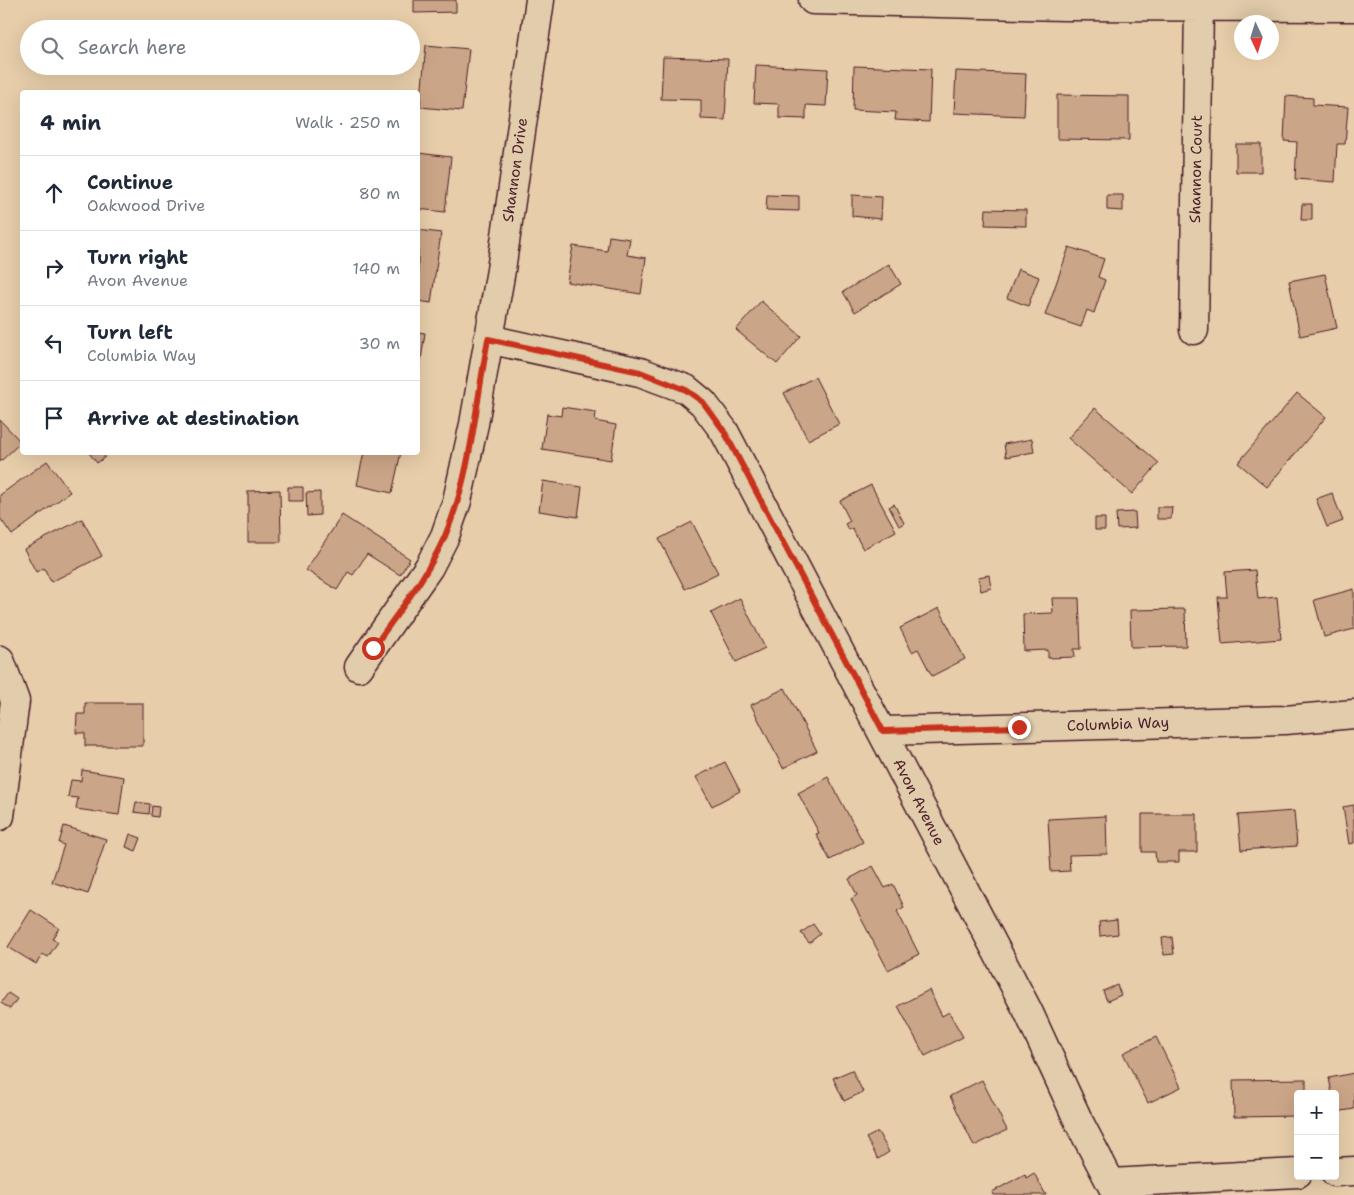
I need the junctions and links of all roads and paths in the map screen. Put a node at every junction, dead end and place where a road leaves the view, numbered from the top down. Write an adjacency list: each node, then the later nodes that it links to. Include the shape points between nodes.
1 (540, 0): 6 (street, Shannon Drive)
2 (813, 0): 3 (street)
3 (1199, 7): 4 (street); 5 (street, Shannon Court)
4 (1354, 7)
5 (1194, 330)
6 (488, 339): 8 (street, Shannon Drive, via 466,463 445,536 429,567); 10 (street, Avon Avenue, via 640,372 686,390 703,402 724,431)
7 (0, 660): 11 (street, via 15,701)
8 (359, 667)
9 (1354, 714): 10 (street, Columbia Way, via 1275,720)
10 (883, 731): 15 (street, Avon Avenue, via 1028,1011)
11 (0, 816)
12 (1354, 1171): 13 (street)
13 (1339, 1172)
14 (1294, 1173): 15 (street)
15 (1114, 1189)

